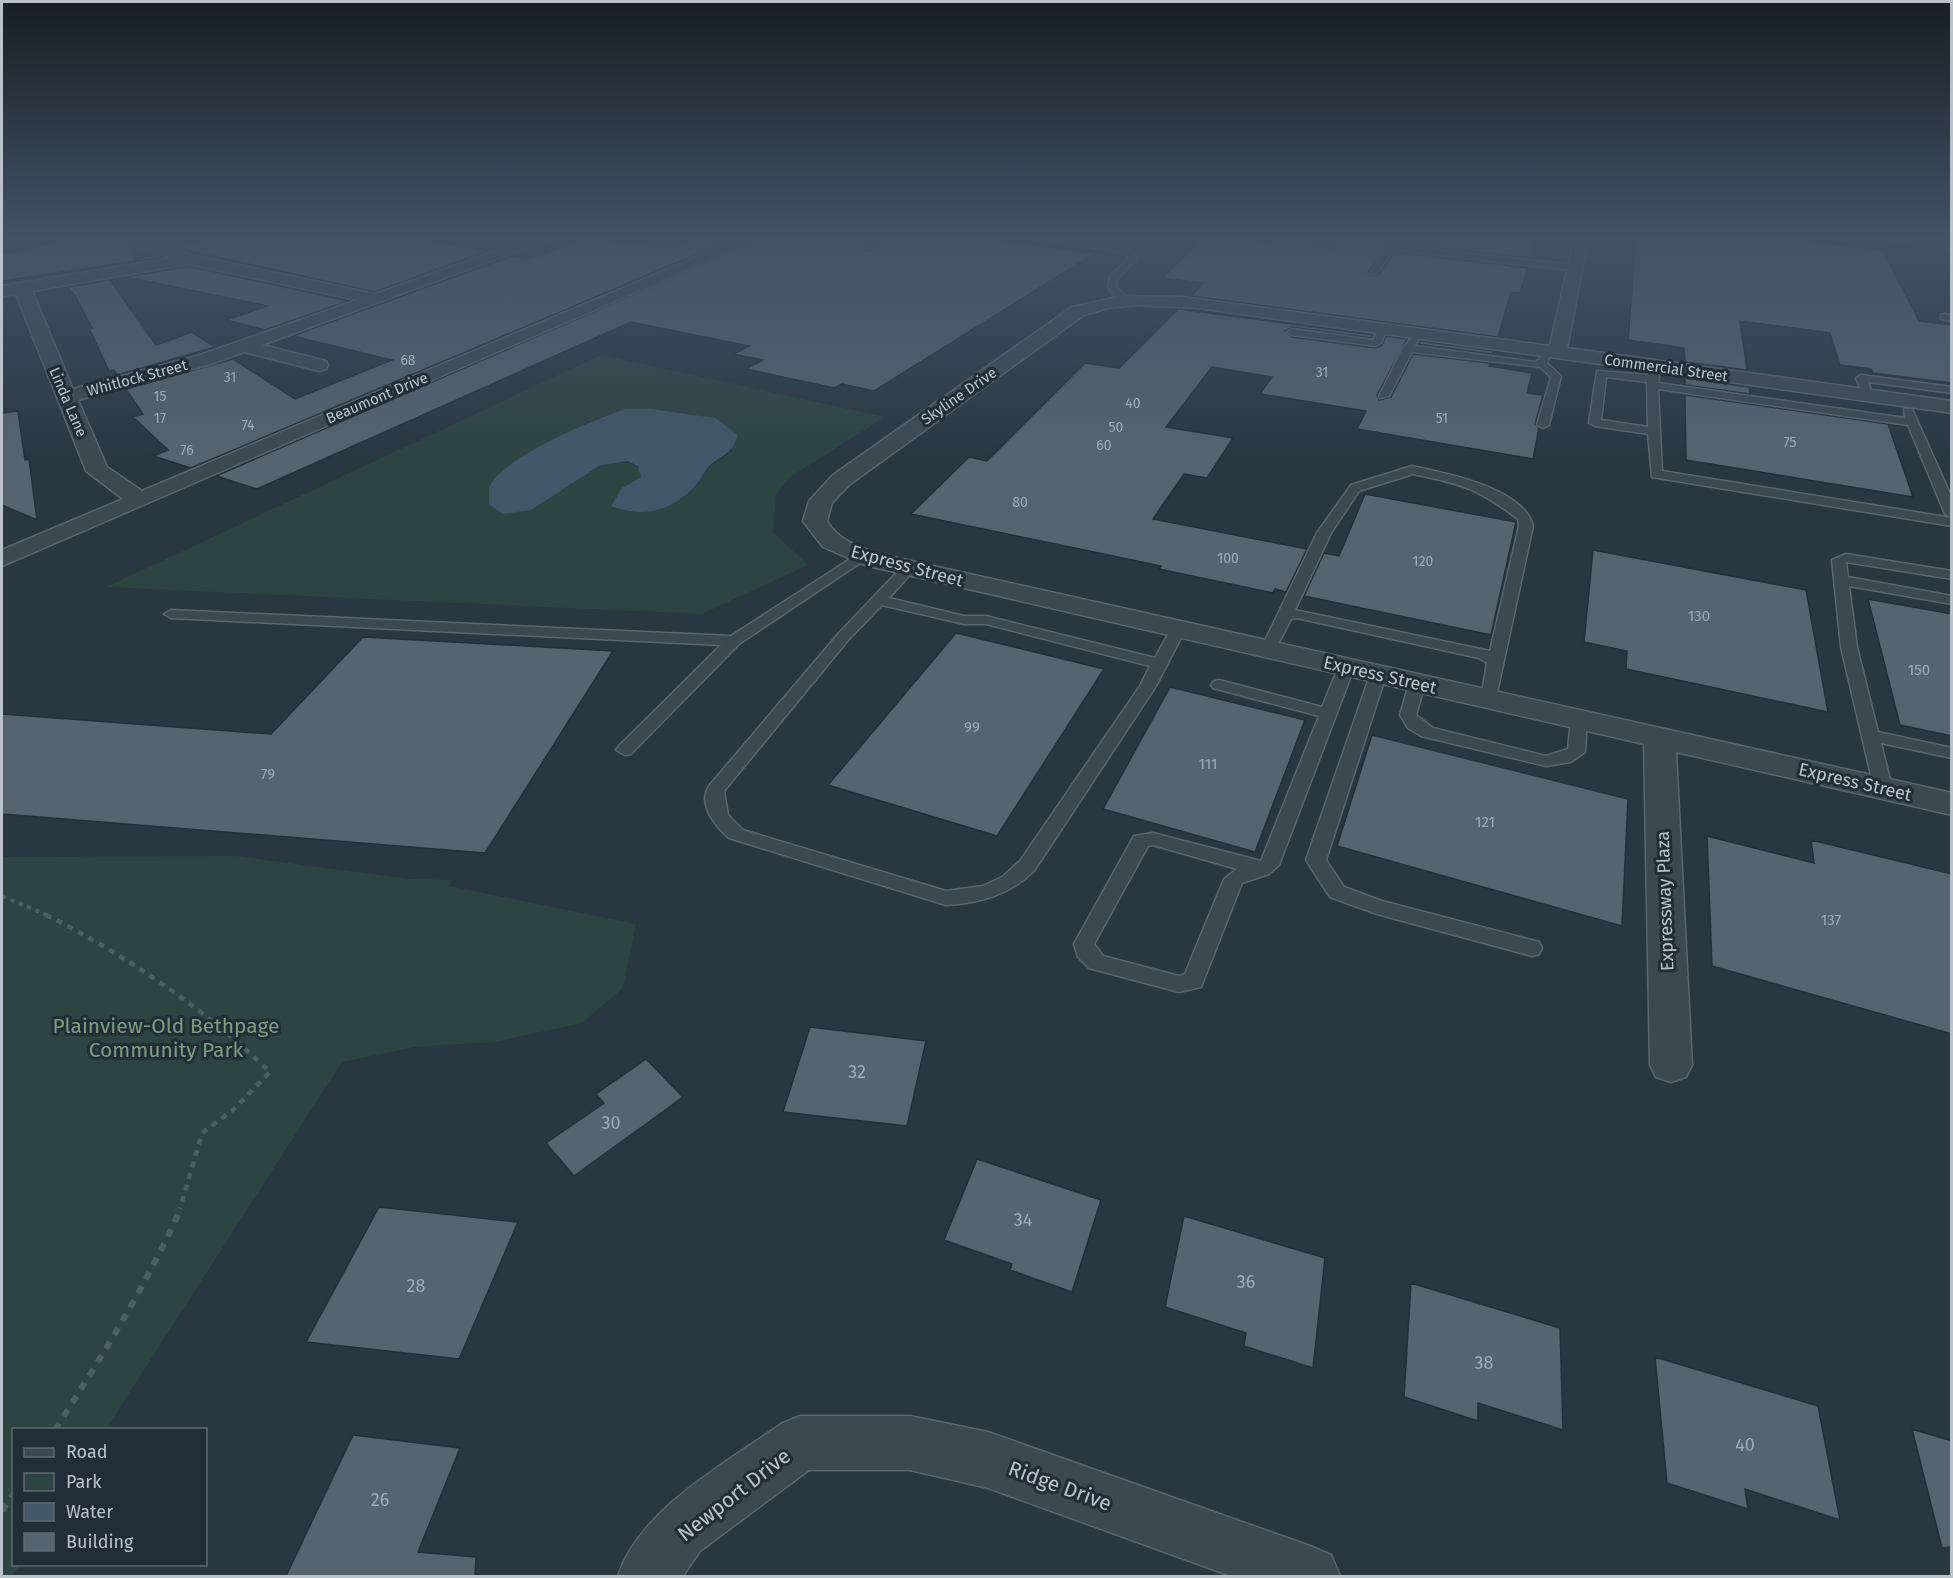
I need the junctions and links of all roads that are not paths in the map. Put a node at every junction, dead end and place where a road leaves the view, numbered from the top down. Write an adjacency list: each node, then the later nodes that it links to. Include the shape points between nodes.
1 (32, 312): 17 (street, Linda Lane)
2 (340, 312): 10 (street, Whitlock Street)
3 (580, 312): 23 (street, Beaumont Drive)
4 (1077, 312): 26 (street, Skyline Drive, via 841,480 821,501 815,520)
5 (1262, 312): 7 (street, Commercial Street)
6 (1563, 312): 11 (street)
7 (1382, 328): 8 (lane, via 1376,343); 9 (street, Commercial Street)
8 (1292, 332)
9 (1412, 341): 11 (street, Commercial Street); 15 (lane)
10 (242, 346): 12 (street); 17 (street, Whitlock Street, via 159,374)
11 (1549, 356): 13 (street, Commercial Street); 21 (lane, via 1556,376)
12 (319, 365)
13 (1653, 377): 16 (street, Commercial Street); 20 (lane); 22 (lane); 22 (lane, via 1601,373 1595,423)
14 (1952, 390): 16 (lane, via 1861,378)
15 (1384, 396)
16 (1868, 396): 18 (street, Commercial Street)
17 (66, 397): 23 (street, Linda Lane, via 97,471)
18 (1904, 401): 19 (street, Commercial Street); 20 (lane)
19 (1952, 407)
20 (1912, 422): 24 (lane)
21 (1543, 425)
22 (1654, 431): 25 (lane, via 1656,474)
23 (138, 499): 28 (street, Beaumont Drive)
24 (1952, 514)
25 (1952, 522)
26 (818, 528): 27 (street, Express Street, via 847,552)
27 (861, 556): 29 (street, Express Street); 37 (lane)
28 (2, 559)
29 (909, 568): 32 (lane); 36 (street, Express Street)
30 (1952, 575): 31 (lane, via 1846,558 1839,560)
31 (1841, 580): 33 (lane); 48 (lane, via 1849,647)
32 (879, 600): 40 (lane, via 963,620 986,620); 40 (lane, via 715,790 716,807 721,822 736,834 946,898 994,891 1015,879 1027,866)
33 (1952, 600)
34 (171, 614): 37 (lane)
35 (1285, 616): 38 (lane); 39 (lane, via 1298,614 1484,654); 39 (lane, via 1324,533 1355,488 1412,470 1438,475 1490,492 1524,517 1526,526)
36 (1177, 630): 38 (street, Express Street); 40 (lane)
37 (735, 641): 50 (lane)
38 (1269, 649): 41 (street, Express Street)
39 (1495, 662): 45 (lane)
40 (1160, 664)
41 (1346, 668): 42 (street, Express Street); 46 (lane)
42 (1378, 675): 43 (street, Express Street); 55 (lane, via 1316,860 1337,892 1377,907)
43 (1417, 684): 45 (street, Express Street); 47 (lane, via 1408,716 1427,732 1546,761 1576,752)
44 (1219, 685): 46 (lane)
45 (1489, 699): 47 (street, Express Street)
46 (1329, 714): 54 (lane, via 1269,865)
47 (1578, 719): 49 (street, Express Street)
48 (1870, 736): 51 (lane); 52 (lane)
49 (1660, 738): 52 (street, Express Street); 56 (street, Expressway Plaza)
50 (625, 750)
51 (1952, 753)
52 (1883, 788): 53 (street, Express Street)
53 (1952, 804)
54 (1262, 869): 54 (lane, via 1153,839 1141,842 1084,944 1085,951 1096,962 1187,984 1197,974 1234,879)
55 (1532, 948)
56 (1671, 1065)
57 (800, 1443): 58 (street, Newport Drive, via 680,1531); 59 (street, Ridge Drive, via 910,1443 988,1460)
58 (647, 1576)
59 (1310, 1576)

